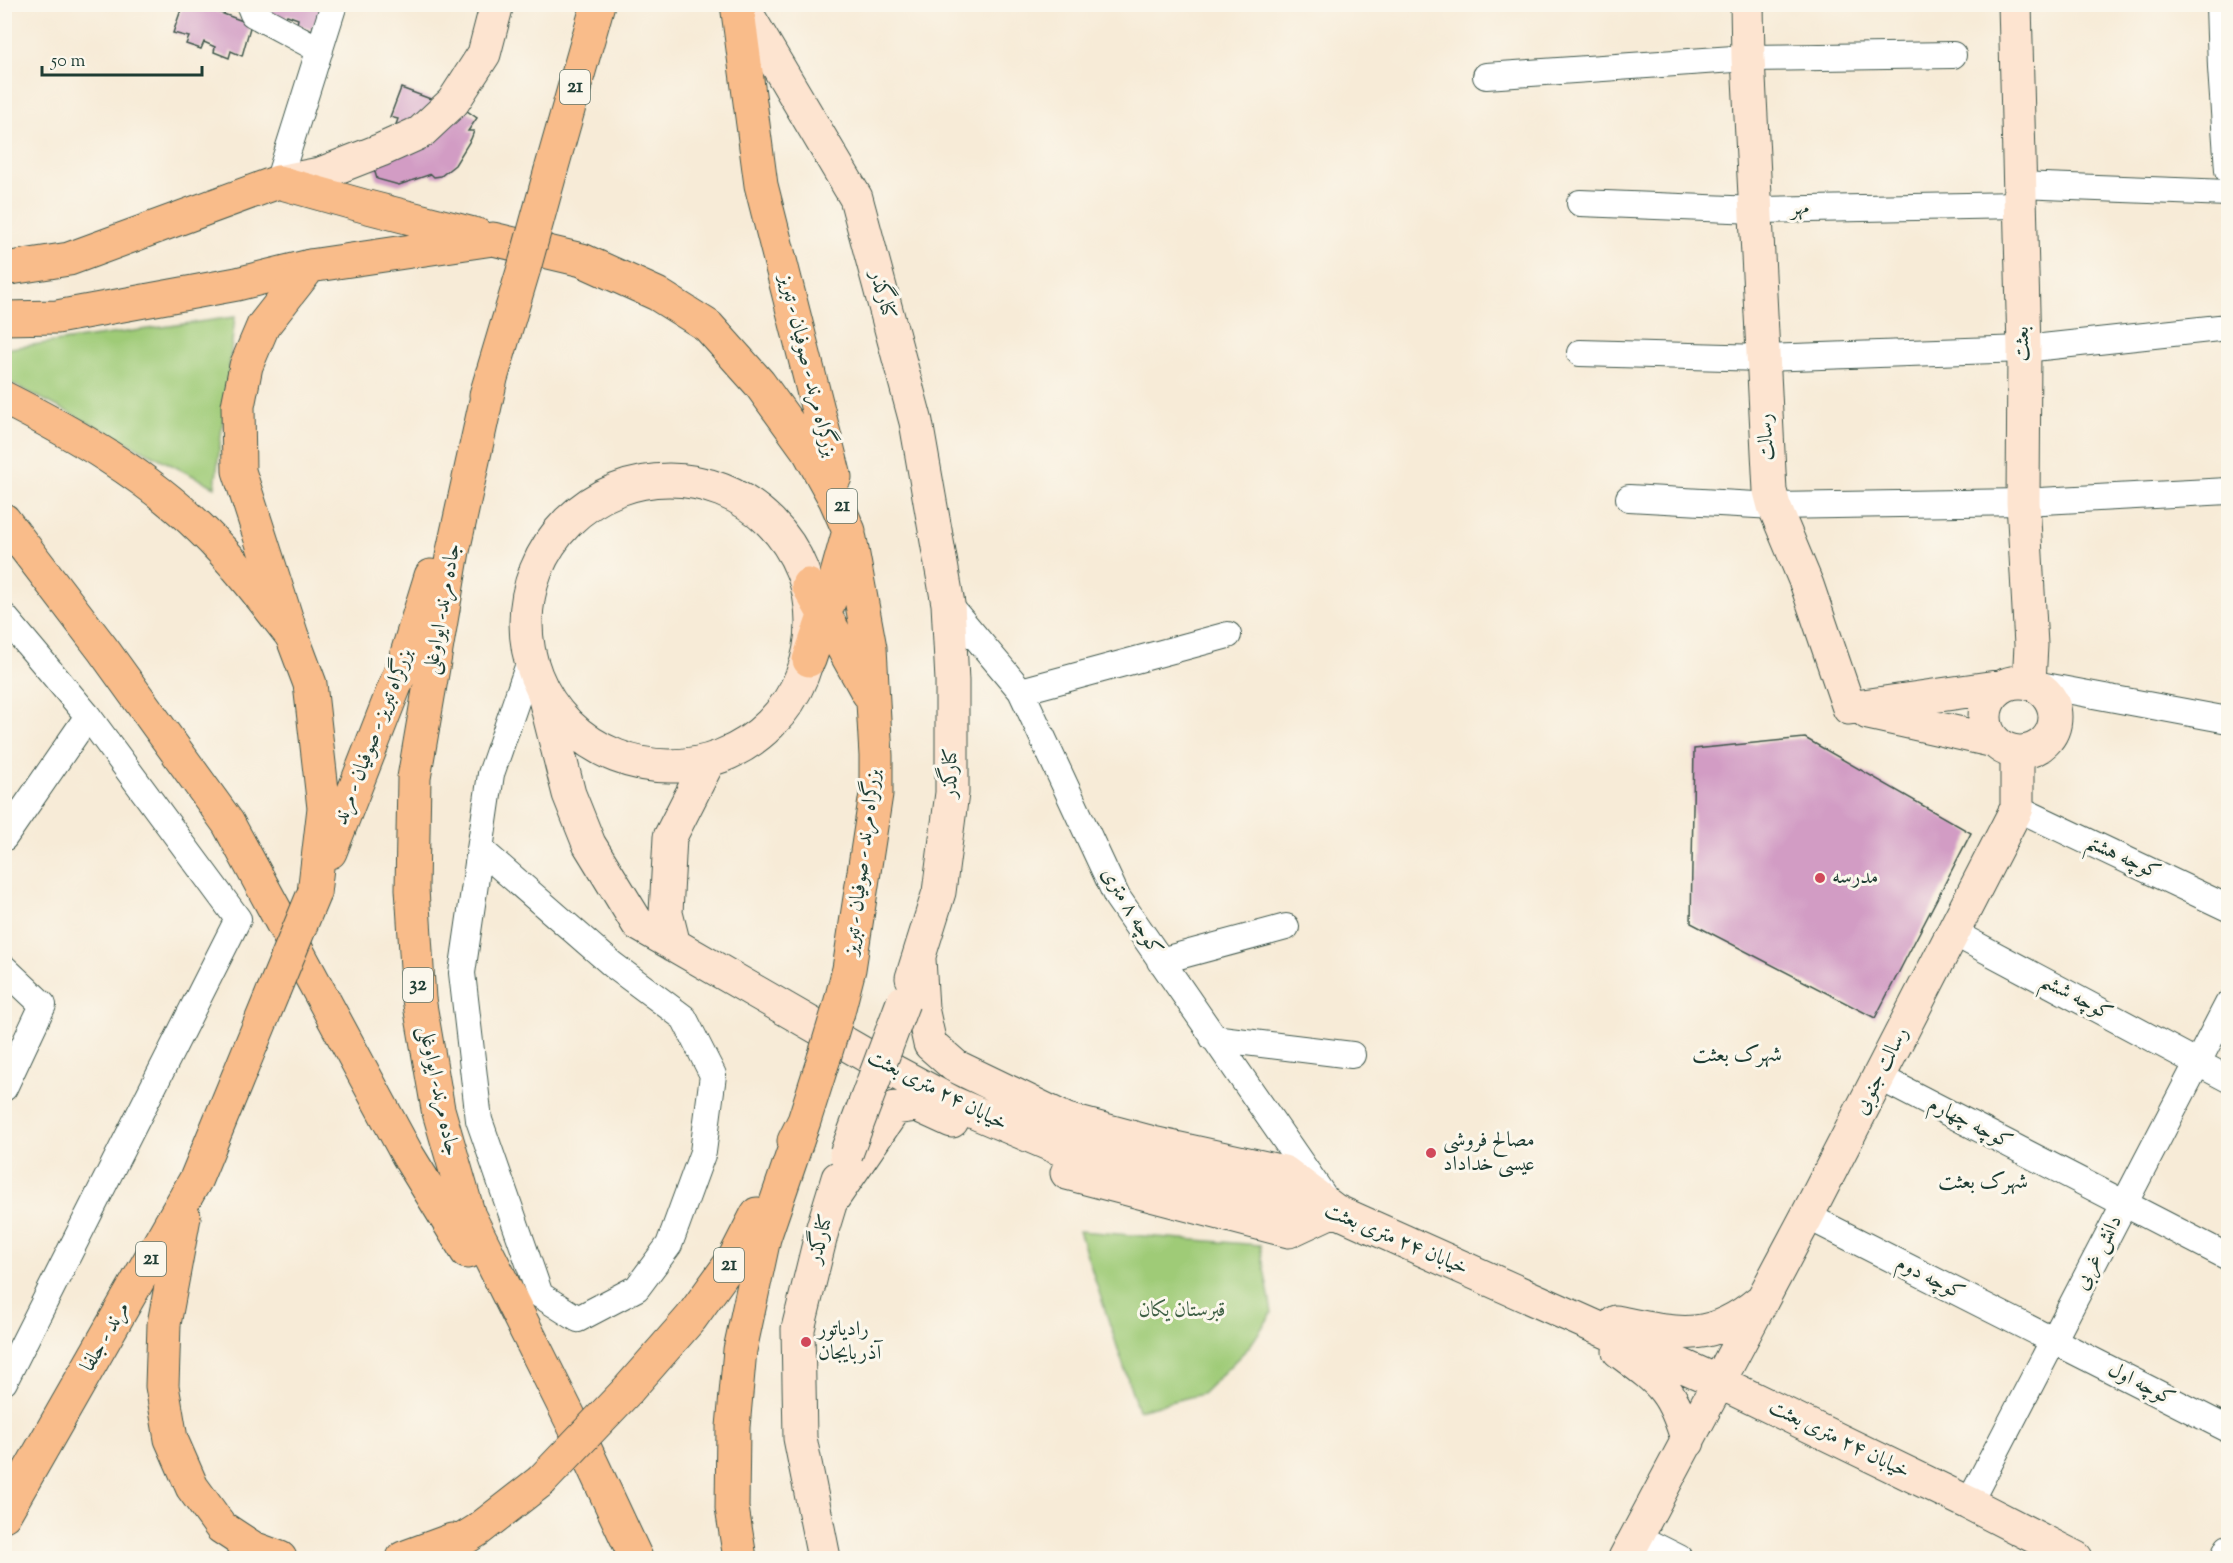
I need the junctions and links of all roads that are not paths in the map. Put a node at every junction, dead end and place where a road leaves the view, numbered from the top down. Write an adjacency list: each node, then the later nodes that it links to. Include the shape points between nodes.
1 (249, 4): 9 (street, via 253,14)
2 (334, 4): 9 (street)
3 (497, 4): 14 (street, via 484,54 453,102 421,132 320,174)
4 (598, 4): 27 (main road, 21, bridge)
5 (739, 4): 34 (main road, بزرگراه مرند - صوفیان - تبریز / 21, via 761,185); 36 (street, کنارگذر, via 856,198 916,422)
6 (1747, 4): 11 (street, رسالت)
7 (2014, 4): 16 (street, بعثت)
8 (2219, 4): 13 (street)
9 (320, 50): 14 (street)
10 (1953, 55): 11 (street)
11 (1748, 58): 12 (street); 18 (street, رسالت)
12 (1486, 76)
13 (2229, 170)
14 (278, 182): 19 (main road); 21 (main road, via 69,259)
15 (2229, 193): 16 (street, مهر)
16 (2019, 195): 18 (street, مهر); 24 (street, بعثت)
17 (1580, 203): 18 (street, مهر)
18 (1755, 210): 26 (street, رسالت)
19 (493, 239): 20 (main road); 34 (main road, via 582,260 657,294 708,326 759,383 809,452)
20 (310, 266): 22 (main road, via 237,284 57,317); 40 (main road, via 263,326 246,366 238,406 239,471)
21 (4, 269)
22 (4, 318)
23 (2229, 327): 24 (street)
24 (2024, 349): 26 (street); 31 (street, بعثت)
25 (1580, 354): 26 (street)
26 (1763, 358): 32 (street, رسالت)
27 (492, 374): 55 (main road, بزرگراه تبریز - صوفیان - مرند / 21, via 405,660); 83 (main road, جاده مرند- ایواوغلی / 32, via 453,551 414,778 412,889 419,999 438,1109 469,1216)
28 (4, 398): 40 (main road, via 63,428 145,480 202,530)
29 (2229, 491): 31 (street)
30 (1629, 498): 32 (street)
31 (2023, 502): 32 (street); 43 (street, بعثت, via 2031,645)
32 (1774, 506): 47 (street, رسالت, via 1807,585)
33 (4, 520): 83 (main road, via 228,823 407,1154)
34 (849, 531): 37 (main road); 46 (main road, بزرگراه مرند - صوفیان - تبریز / 21, via 870,648)
35 (808, 585): 37 (main road); 41 (street, via 814,623); 42 (street, via 794,551 771,521 741,498 706,484 668,479 631,484 596,499 566,521 543,551 529,586 525,623)
36 (948, 604): 44 (street, کوچه ۸ متری); 60 (street, کنارگذر, via 952,793 939,892)
37 (825, 614): 41 (main road); 46 (main road)
38 (4, 616): 48 (street)
39 (1228, 634): 44 (street)
40 (292, 636): 55 (main road, via 310,684 324,807)
41 (809, 660): 51 (street, via 795,694 772,724 742,747)
42 (530, 661): 45 (street); 54 (street, via 491,774)
43 (2016, 684): 47 (street); 49 (street); 50 (street, via 1993,693 1986,705 1987,730); 50 (street, via 2040,688 2054,710 2054,723 2050,735 2030,751)
44 (1021, 691): 61 (street, کوچه ۸ متری, via 1117,897)
45 (544, 695): 51 (street, via 567,725 598,748 633,762 670,767); 59 (street, خیابان ۲۴ متری بعثت, via 569,794 589,844 638,924)
46 (873, 702): 70 (main road, بزرگراه مرند - صوفیان - تبریز / 21, bridge, via 876,794 849,969)
47 (1849, 708): 50 (street)
48 (88, 716): 53 (street); 80 (street, via 238,919)
49 (2229, 720)
50 (2005, 747): 52 (street, رسالت جنوبی)
51 (708, 762): 59 (street, via 670,837 666,913)
52 (2017, 808): 56 (street, کوچه هشتم); 58 (street, رسالت جنوبی)
53 (4, 838)
54 (480, 849): 54 (street, via 462,973 479,1120 540,1295 578,1319 637,1288 669,1245 703,1152 713,1076 684,1018 614,965)
55 (314, 893): 71 (main road, مرند - جلفا / 21, bridge)
56 (2229, 908)
57 (1286, 927): 61 (street)
58 (1954, 933): 66 (street, کوچه ششم); 67 (street, رسالت جنوبی)
59 (674, 945): 74 (street, خیابان ۲۴ متری بعثت, via 955,1104 1070,1153)
60 (919, 959): 72 (street, کنارگذر, bridge); 74 (street, via 922,1008 930,1044 955,1066 1067,1120 1284,1172)
61 (1160, 961): 64 (street, کوچه ۸ متری)
62 (4, 968): 69 (street, via 43,1005)
63 (2229, 1004): 66 (street, دانش غربی)
64 (1213, 1038): 65 (street); 74 (street, کوچه ۸ متری)
65 (1352, 1055)
66 (2198, 1063): 68 (street, کوچه ششم); 73 (street, دانش غربی)
67 (1879, 1077): 73 (street, کوچه چهارم); 75 (street, رسالت جنوبی)
68 (2229, 1079)
69 (4, 1088)
70 (804, 1121): 87 (main road, 21, bridge, via 735,1257 691,1318 541,1481); 94 (main road, via 764,1238 740,1350 732,1496)
71 (188, 1195): 86 (main road, مرند - جلفا / 21); 90 (main road, via 164,1324 162,1386 171,1439 192,1487 221,1527 254,1548)
72 (831, 1200): 74 (street, via 895,1108 917,1105 1073,1176 1289,1231); 95 (street, کنارگذر, via 798,1329 800,1438)
73 (2124, 1204): 76 (street, کوچه چهارم); 79 (street, دانش غربی)
74 (1334, 1210): 78 (street, خیابان ۲۴ متری بعثت)
75 (1807, 1216): 77 (street, رسالت جنوبی); 79 (street, کوچه دوم)
76 (2229, 1257)
77 (1763, 1299): 78 (street, via 1740,1317 1708,1331 1665,1331); 81 (street, رسالت جنوبی)
78 (1570, 1315): 81 (street, خیابان ۲۴ متری بعثت); 84 (street, via 1662,1385 1673,1400)
79 (2053, 1342): 82 (street, کوچه اول); 85 (street, دانش غربی)
80 (4, 1382)
81 (1719, 1382): 84 (street, رسالت جنوبی); 85 (street, خیابان ۲۴ متری بعثت)
82 (2229, 1429)
83 (580, 1438): 93 (main road, جاده مرند- ایواوغلی / 32)
84 (1688, 1442): 88 (street, رسالت جنوبی)
85 (1968, 1503): 97 (street, خیابان ۲۴ متری بعثت)
86 (4, 1515)
87 (478, 1530): 91 (main road); 92 (main road, 21)
88 (1631, 1548): 96 (street)
89 (2229, 1548): 98 (street)
90 (280, 1558)
91 (403, 1558)
92 (433, 1558)
93 (636, 1558)
94 (740, 1558)
95 (824, 1558)
96 (1679, 1558)
97 (2076, 1558)
98 (2223, 1558)

